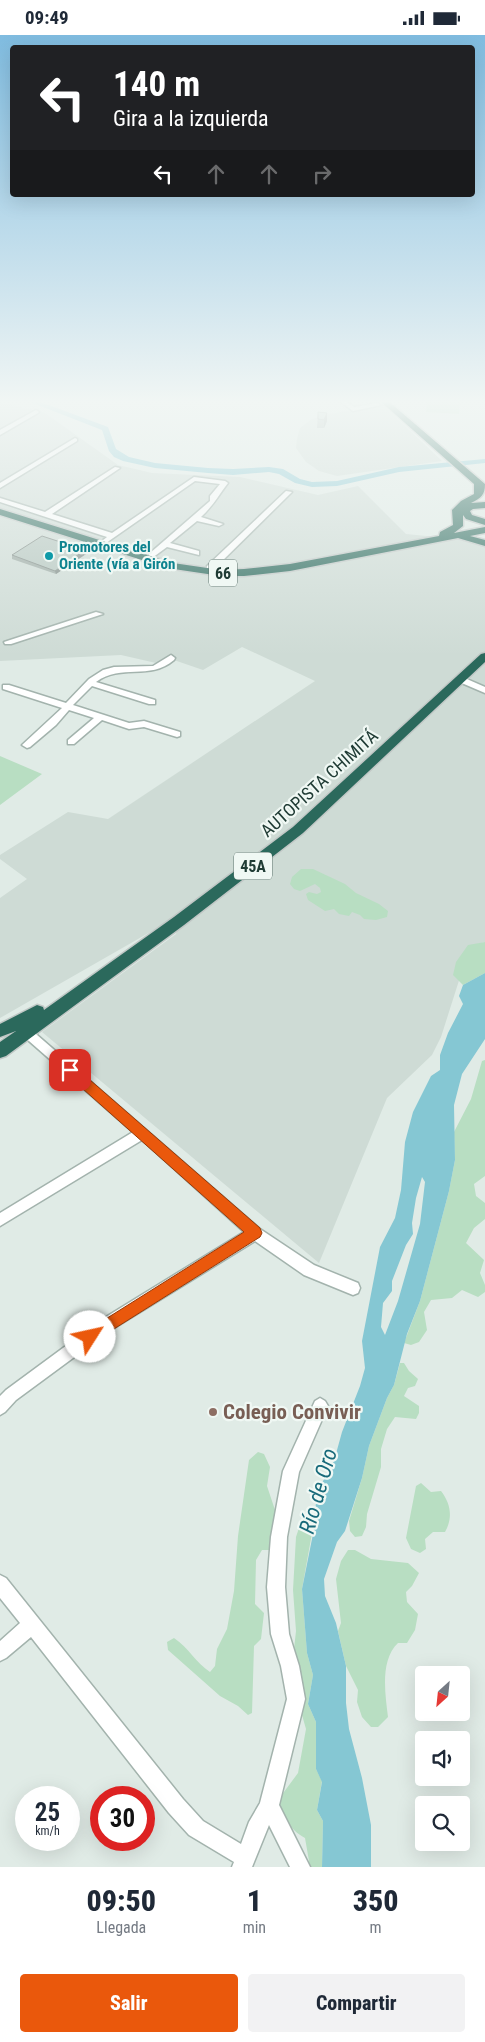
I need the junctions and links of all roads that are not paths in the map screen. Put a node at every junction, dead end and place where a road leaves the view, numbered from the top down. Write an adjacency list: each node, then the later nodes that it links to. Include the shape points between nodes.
1 (91, 485): 10 (street)
2 (183, 485): 16 (street)
3 (225, 485): 11 (street)
4 (483, 485): 15 (highway, via 478,496 457,510 459,525)
5 (288, 492): 21 (street)
6 (0, 500): 10 (street)
7 (485, 505): 12 (highway, via 470,506 464,511 469,517)
8 (0, 508): 16 (highway, 66)
9 (0, 512): 15 (highway, 66, via 164,564 212,572 276,571)
10 (46, 515): 16 (street)
11 (196, 519): 13 (street); 18 (street)
12 (485, 522)
13 (219, 524)
14 (485, 528): 15 (highway, 66)
15 (446, 535): 17 (highway); 21 (highway, 66, via 266,568)
16 (109, 539): 20 (highway, 66)
17 (485, 543)
18 (165, 545): 19 (street); 20 (street)
19 (196, 553)
20 (152, 555): 21 (highway, 66)
21 (210, 568)
22 (99, 613): 23 (street)
23 (8, 642)
24 (485, 646): 37 (highway, AUTOPISTA CHIMITÁ / 45A, via 290,826 38,1010)
25 (485, 656): 27 (highway, AUTOPISTA CHIMITÁ / 45A)
26 (171, 658): 28 (street, via 155,669 106,672)
27 (460, 679): 30 (street); 38 (highway, AUTOPISTA CHIMITÁ / 45A, via 298,831)
28 (91, 683): 31 (street); 32 (street)
29 (6, 687): 32 (street)
30 (485, 690)
31 (152, 702)
32 (66, 707): 33 (street); 36 (street)
33 (100, 717): 34 (street, via 129,726 144,724); 35 (street)
34 (178, 734)
35 (71, 742)
36 (27, 745)
37 (0, 1031)
38 (25, 1031): 39 (highway, AUTOPISTA CHIMITÁ / 45A); 40 (street)
39 (0, 1051)
40 (144, 1133): 41 (street); 42 (street)
41 (0, 1220)
42 (255, 1233): 43 (street, via 309,1270); 45 (street, via 106,1325 11,1395)
43 (353, 1288)
44 (320, 1406): 49 (street, via 291,1471 281,1519 276,1587 280,1634 296,1699)
45 (0, 1407)
46 (0, 1584): 47 (street)
47 (32, 1625): 48 (street); 50 (street, via 176,1806 196,1828)
48 (0, 1652)
49 (269, 1805): 50 (street); 51 (street)
50 (244, 1862)
51 (300, 1867)

